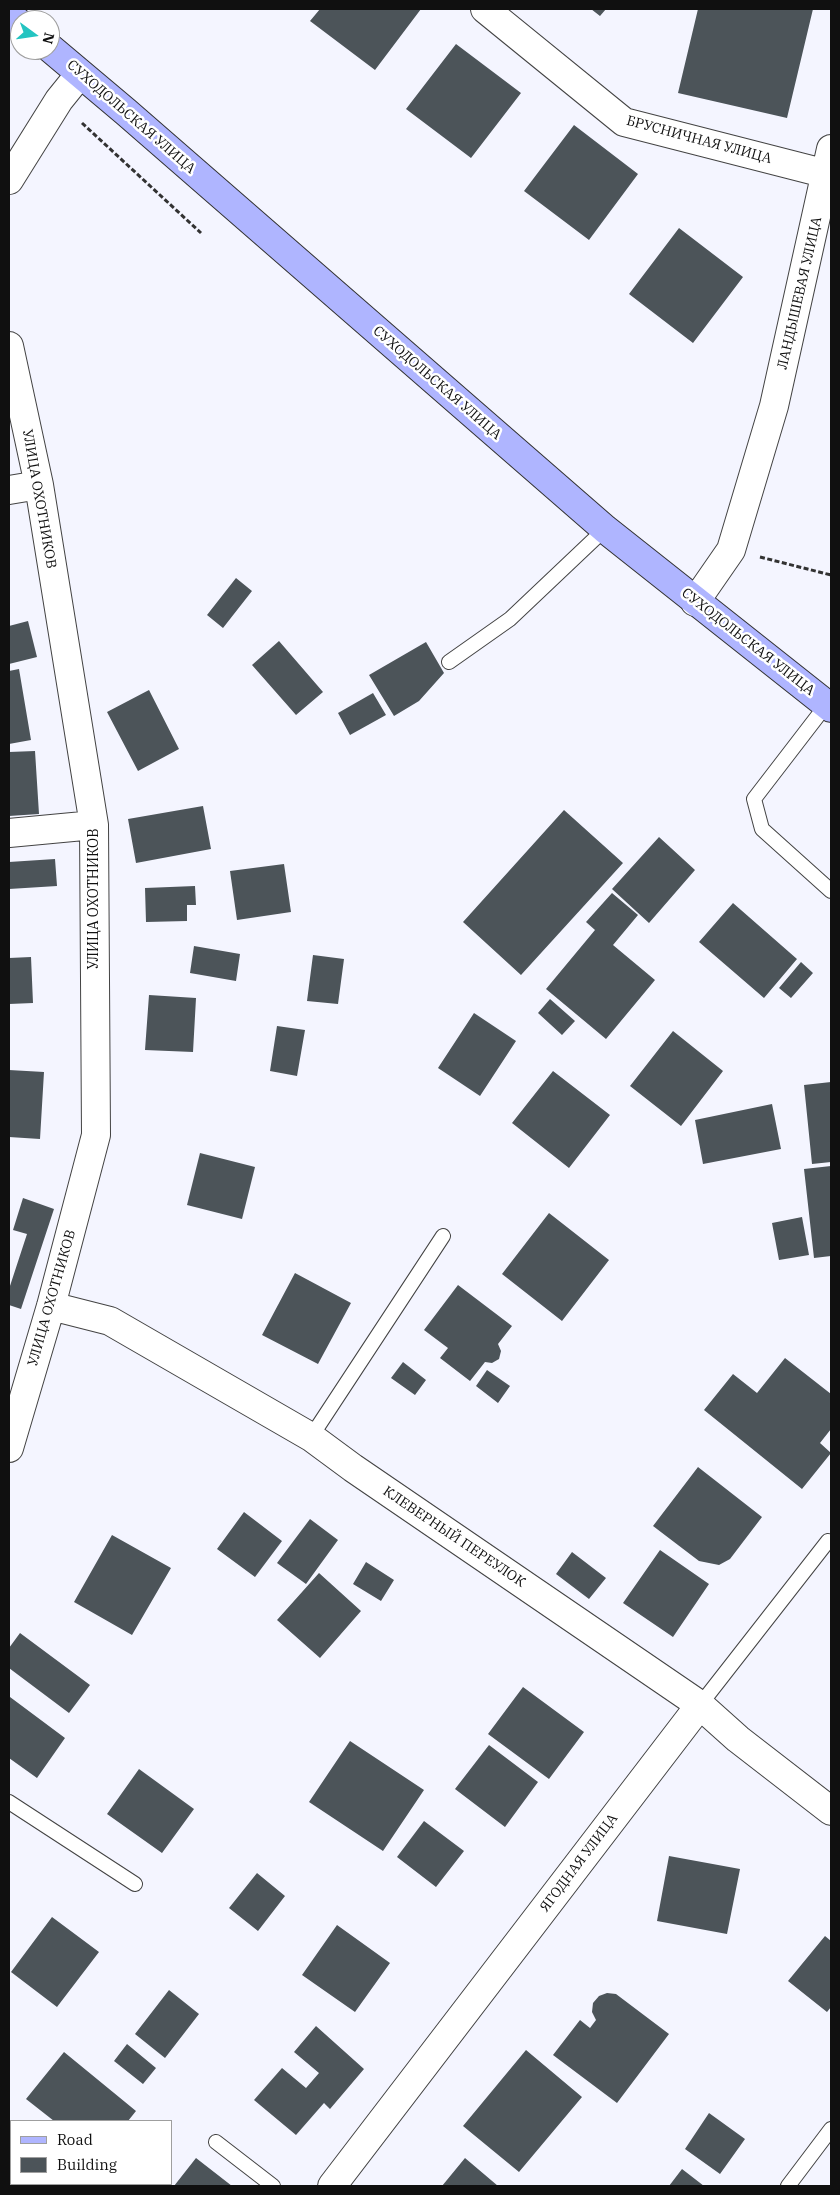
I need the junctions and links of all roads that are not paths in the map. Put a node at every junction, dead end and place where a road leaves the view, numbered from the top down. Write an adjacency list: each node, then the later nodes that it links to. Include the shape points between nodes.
1 (485, 9): 4 (street, БРУСНИЧНАЯ УЛИЦА, via 624,122)
2 (60, 57): 3 (main road, СУХОДОЛЬСКАЯ УЛИЦА)
3 (80, 74): 5 (street, via 59,100); 9 (main road, СУХОДОЛЬСКАЯ УЛИЦА)
4 (830, 166): 10 (street, ЛАНДЫШЕВАЯ УЛИЦА, via 774,406 731,550)
5 (9, 180)
6 (9, 346): 7 (street, УЛИЦА ОХОТНИКОВ)
7 (39, 486): 8 (street); 13 (street, УЛИЦА ОХОТНИКОВ)
8 (9, 490)
9 (605, 529): 10 (main road, СУХОДОЛЬСКАЯ УЛИЦА); 11 (lane, via 510,619)
10 (695, 602): 12 (main road, СУХОДОЛЬСКАЯ УЛИЦА)
11 (449, 662)
12 (829, 706): 15 (lane, via 754,799 762,829)
13 (94, 825): 14 (street); 17 (street, УЛИЦА ОХОТНИКОВ, via 96,1135)
14 (9, 833)
15 (831, 891)
16 (443, 1236): 18 (lane)
17 (51, 1306): 18 (street, КЛЕВЕРНЫЙ ПЕРЕУЛОК, via 110,1322); 19 (street, УЛИЦА ОХОТНИКОВ)
18 (311, 1437): 21 (street, КЛЕВЕРНЫЙ ПЕРЕУЛОК)
19 (9, 1448)
20 (828, 1541): 21 (lane, ЯГОДНАЯ УЛИЦА)
21 (700, 1705): 23 (street, КЛЕВЕРНЫЙ ПЕРЕУЛОК, via 738,1739); 28 (street, ЯГОДНАЯ УЛИЦА)
22 (9, 1802): 24 (lane)
23 (831, 1811)
24 (134, 1884)
25 (831, 2129): 29 (lane)
26 (216, 2142): 27 (lane)
27 (273, 2186)
28 (332, 2186)
29 (788, 2186)

